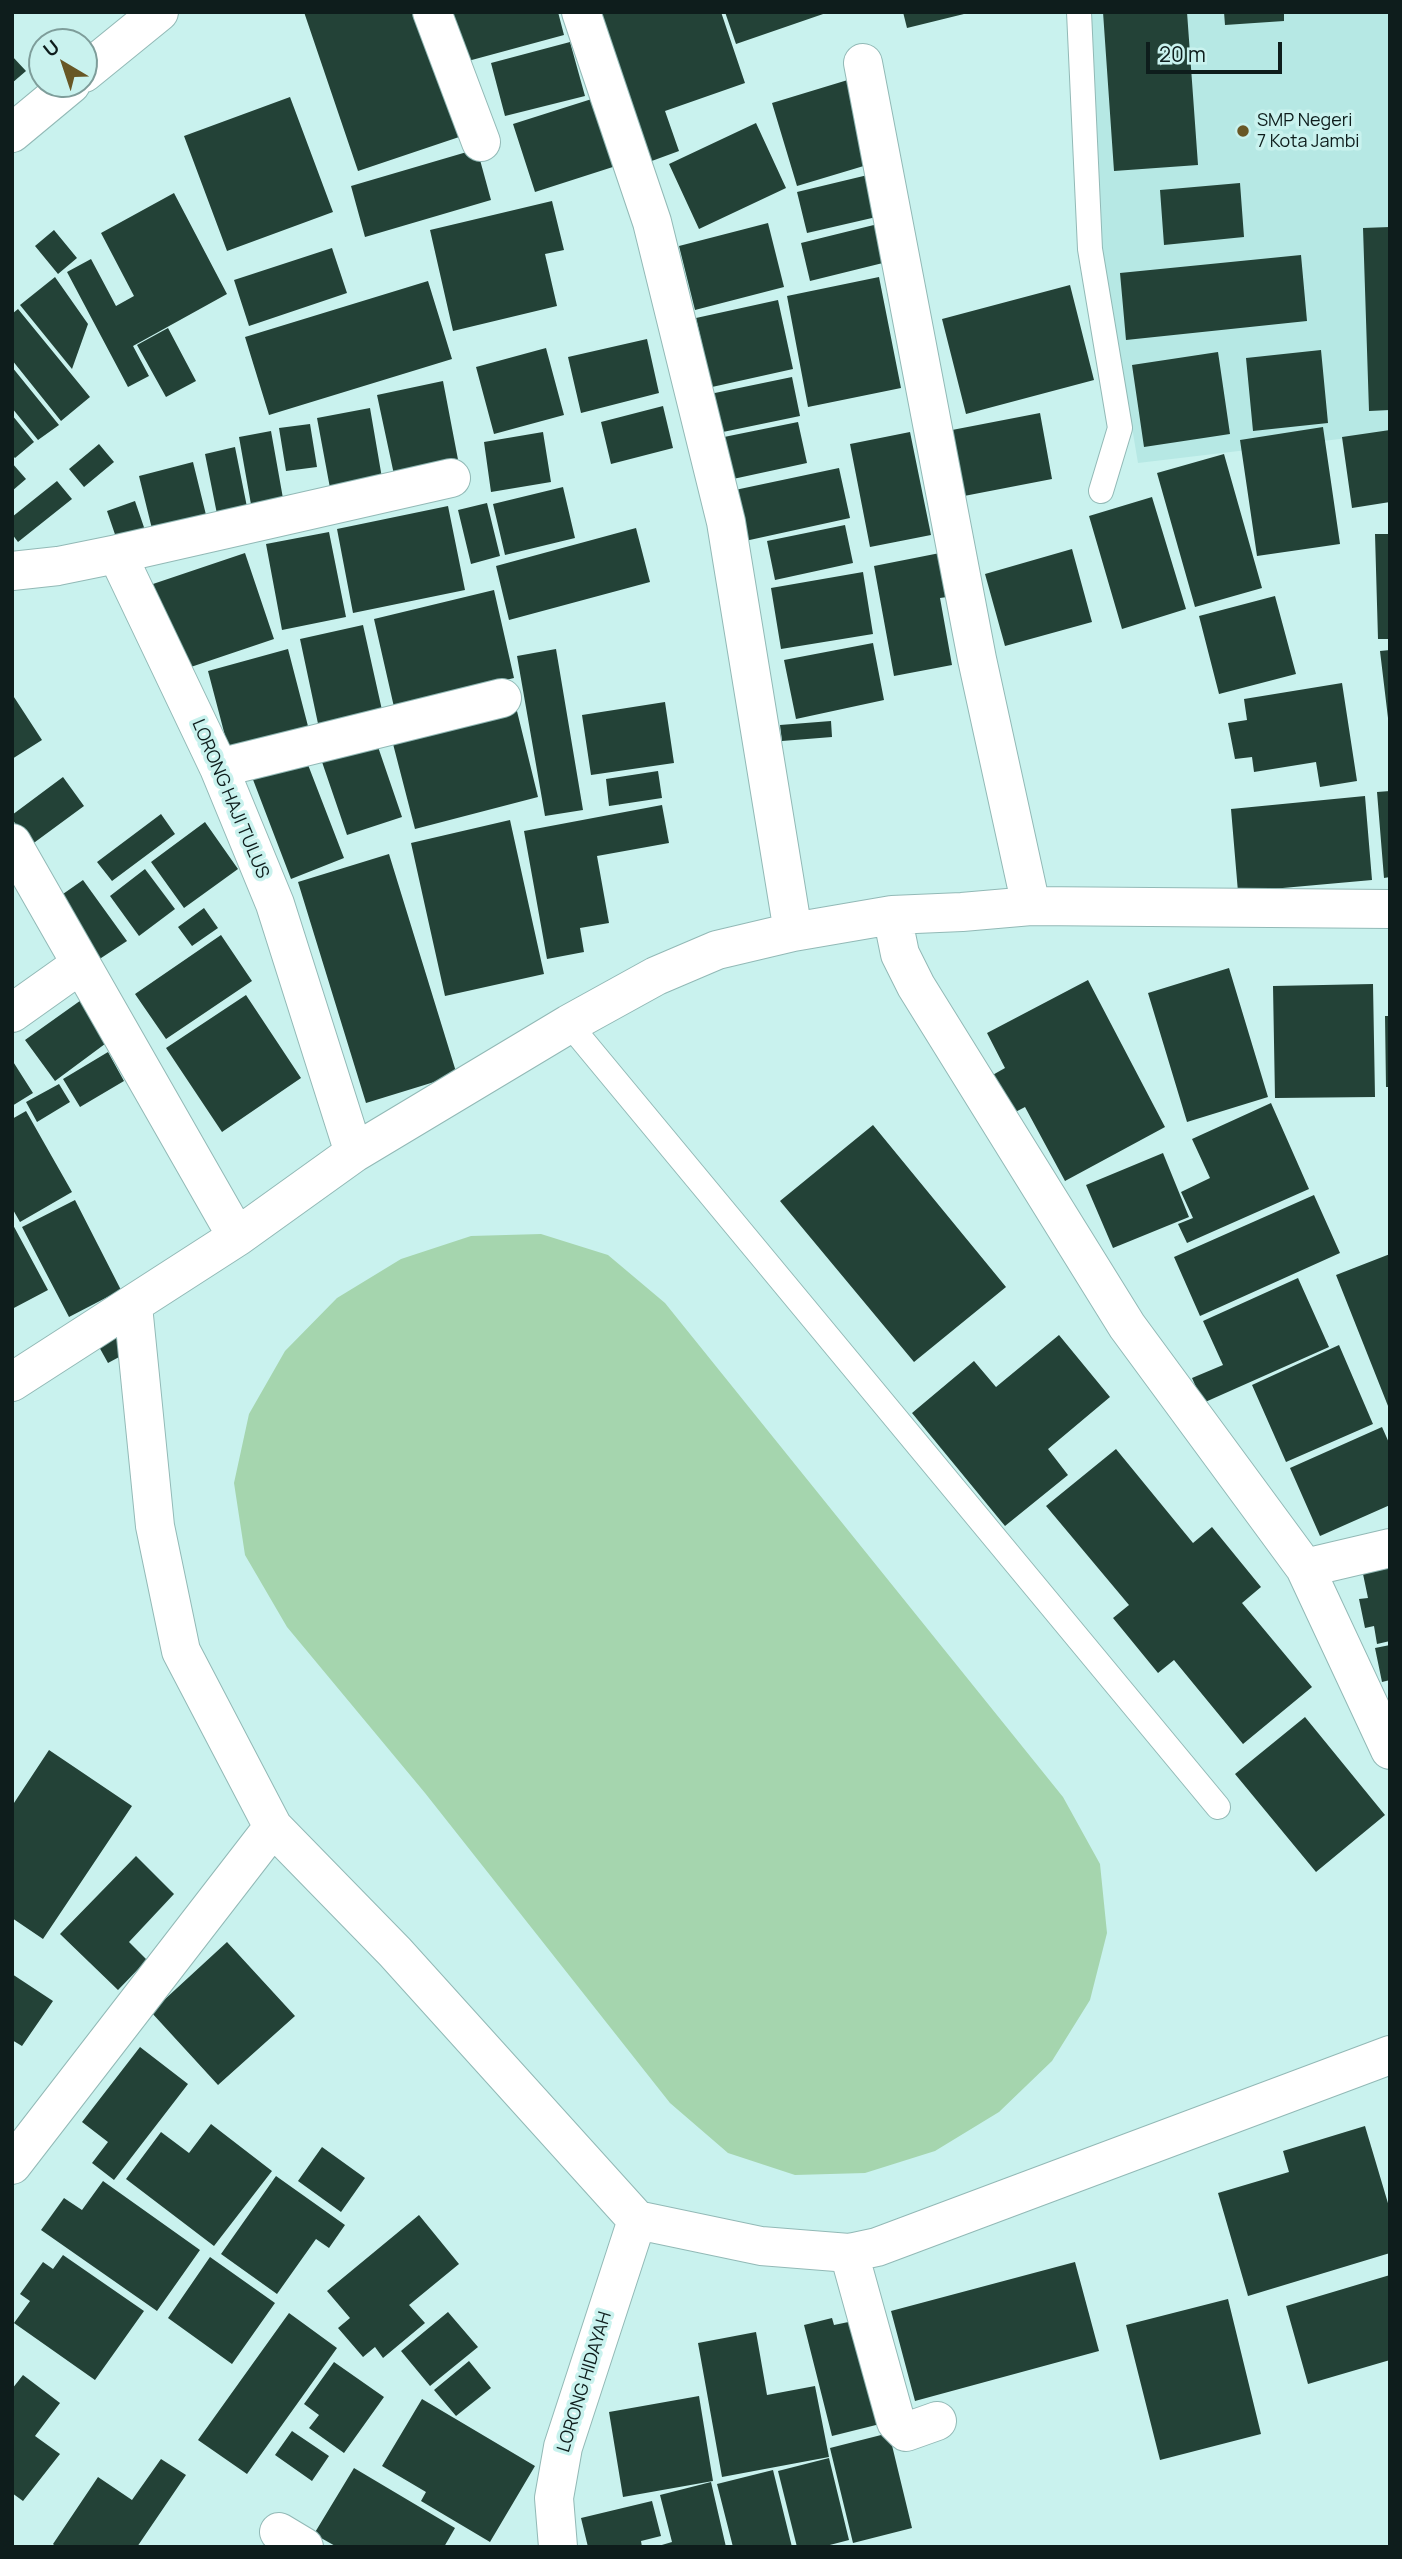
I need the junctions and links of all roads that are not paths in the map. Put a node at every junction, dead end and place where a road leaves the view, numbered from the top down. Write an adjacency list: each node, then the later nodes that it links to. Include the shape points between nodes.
1 (432, 12): 9 (street)
2 (581, 12): 20 (street, via 652,222 726,522)
3 (1079, 12): 11 (lane, via 1090,249 1120,428)
4 (156, 13): 5 (street)
5 (98, 62)
6 (863, 63): 17 (street, via 977,659)
7 (54, 98): 8 (street)
8 (12, 133)
9 (481, 142)
10 (451, 478): 12 (street)
11 (1101, 491)
12 (117, 554): 13 (street); 15 (street, LORONG HAJI TULUS)
13 (12, 571)
14 (502, 698): 15 (street)
15 (219, 768): 24 (street, LORONG HAJI TULUS, via 275,904)
16 (12, 843): 21 (street)
17 (1031, 906): 18 (street); 19 (street)
18 (1390, 909)
19 (892, 915): 20 (street); 29 (street, via 900,954 916,986 1127,1326)
20 (793, 932): 23 (street, via 705,955)
21 (81, 964): 22 (street); 25 (street)
22 (12, 1013)
23 (569, 1024): 24 (street); 31 (lane)
24 (354, 1153): 25 (street)
25 (237, 1237): 26 (street)
26 (133, 1306): 27 (street); 32 (street, via 155,1526 181,1651)
27 (12, 1382)
28 (1390, 1548): 29 (street)
29 (1305, 1568): 30 (street)
30 (1390, 1750)
31 (1218, 1807)
32 (273, 1827): 34 (street); 35 (street, via 395,1952)
33 (1390, 2056): 36 (street, via 877,2247)
34 (12, 2165)
35 (637, 2220): 36 (street, via 761,2246); 38 (street, LORONG HIDAYAH, via 563,2447 554,2498)
36 (849, 2253): 37 (street, via 896,2422 906,2432)
37 (937, 2421)
38 (558, 2547)

